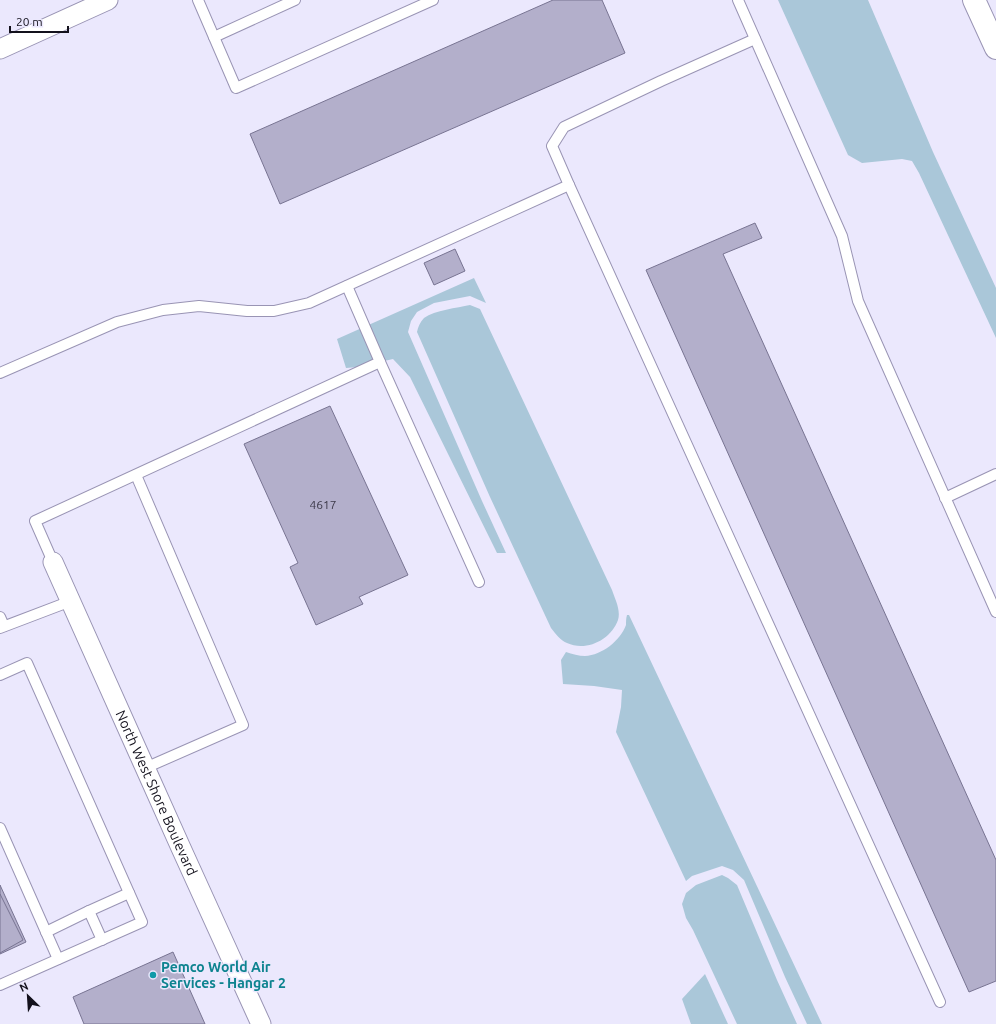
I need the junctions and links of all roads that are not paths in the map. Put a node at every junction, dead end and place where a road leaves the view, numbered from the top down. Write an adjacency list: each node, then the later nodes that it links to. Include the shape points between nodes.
1 (108, 0): 10 (street)
2 (198, 0): 7 (lane)
3 (295, 0): 7 (lane)
4 (433, 0): 7 (lane, via 236,88)
5 (738, 0): 8 (lane)
6 (974, 0): 9 (street)
7 (214, 37)
8 (755, 39): 11 (lane, via 564,127 552,146); 17 (lane, via 842,236 858,301)
9 (996, 48)
10 (0, 49)
11 (568, 185): 12 (lane); 32 (lane)
12 (347, 286): 13 (lane); 14 (lane, via 308,303 274,311 199,306 163,310 117,322)
13 (380, 362): 16 (lane); 19 (lane)
14 (0, 373)
15 (996, 474): 17 (lane)
16 (136, 475): 18 (lane, via 36,521); 24 (lane, via 243,725)
17 (945, 498): 21 (lane)
18 (53, 562): 20 (street, North West Shore Boulevard)
19 (479, 582)
20 (70, 601): 22 (lane); 24 (street, North West Shore Boulevard)
21 (996, 612)
22 (1, 624)
23 (0, 675): 26 (lane, via 27,663)
24 (145, 768): 33 (street, North West Shore Boulevard)
25 (0, 828): 28 (lane)
26 (129, 893): 27 (lane); 29 (lane, via 142,922)
27 (89, 911): 28 (lane); 29 (lane)
28 (46, 932): 30 (lane)
29 (102, 940): 30 (lane)
30 (58, 959): 31 (lane)
31 (0, 985)
32 (940, 1002)
33 (261, 1024)

